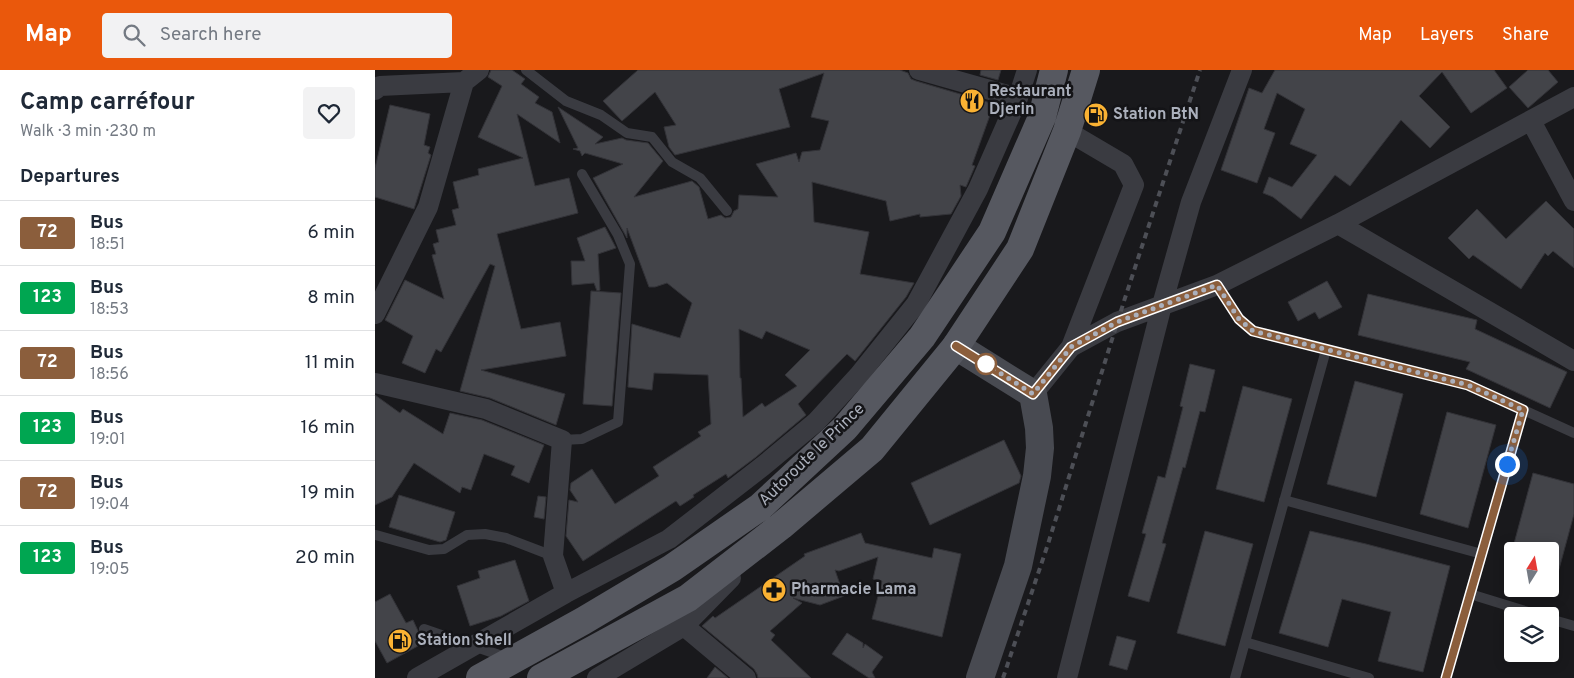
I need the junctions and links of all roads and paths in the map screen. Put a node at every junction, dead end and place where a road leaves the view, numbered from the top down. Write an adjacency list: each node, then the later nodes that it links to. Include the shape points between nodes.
1 (527, 70): 15 (lane, via 566,101 601,115 627,133 652,137 672,162 700,178)
2 (919, 70): 10 (street)
3 (1027, 70): 10 (street)
4 (1054, 70): 43 (main road, Autoroute le Prince, via 1042,117 992,232 922,337 845,428 760,507 672,568)
5 (1086, 70): 12 (main road, Autoroute le Prince)
6 (1242, 70): 18 (street, via 1191,202)
7 (472, 76): 8 (street, via 380,86); 19 (street, via 428,208)
8 (375, 90)
9 (1574, 97): 11 (street)
10 (1018, 98): 34 (street, via 978,189 916,304 816,422 669,539)
11 (1531, 120): 14 (street); 16 (street)
12 (1067, 131): 20 (main road, Autoroute le Prince, via 1020,249); 21 (street, via 1123,164 1134,185)
13 (583, 174): 28 (lane, via 631,264 618,422 582,439)
14 (1574, 201)
15 (727, 211)
16 (1338, 224): 17 (street); 23 (street)
17 (1217, 285): 18 (street); 22 (lane, via 1239,319 1253,331)
18 (1162, 305): 21 (street, via 1117,322); 50 (street)
19 (375, 314)
20 (956, 346): 25 (street); 30 (main road, Autoroute le Prince, via 871,449)
21 (1071, 347): 25 (street)
22 (1326, 350): 26 (lane, via 1468,385); 29 (lane)
23 (1574, 360)
24 (375, 383): 28 (street, via 486,409)
25 (1033, 394): 49 (street, via 1040,448 1037,476 1017,566)
26 (1523, 410): 27 (lane); 32 (lane)
27 (1574, 433)
28 (562, 440): 33 (street)
29 (1284, 500): 32 (lane); 41 (lane)
30 (781, 526): 38 (street); 46 (main road, Autoroute le Prince, via 688,598)
31 (376, 535): 33 (lane, via 429,550 444,549 467,535 485,534 506,538)
32 (1482, 554): 35 (lane)
33 (553, 556): 34 (street)
34 (566, 594): 42 (street)
35 (1470, 594): 36 (lane); 53 (lane)
36 (1512, 607)
37 (1559, 622): 39 (lane)
38 (684, 626): 47 (street); 48 (street)
39 (1574, 626)
40 (424, 629): 42 (lane)
41 (1245, 642): 51 (lane); 52 (lane)
42 (473, 646): 43 (lane); 44 (street)
43 (513, 660): 45 (main road, Autoroute le Prince)
44 (417, 678)
45 (480, 678)
46 (541, 678)
47 (597, 678)
48 (745, 678)
49 (980, 678)
50 (1067, 678)
51 (1235, 678)
52 (1369, 678)
53 (1446, 678)

